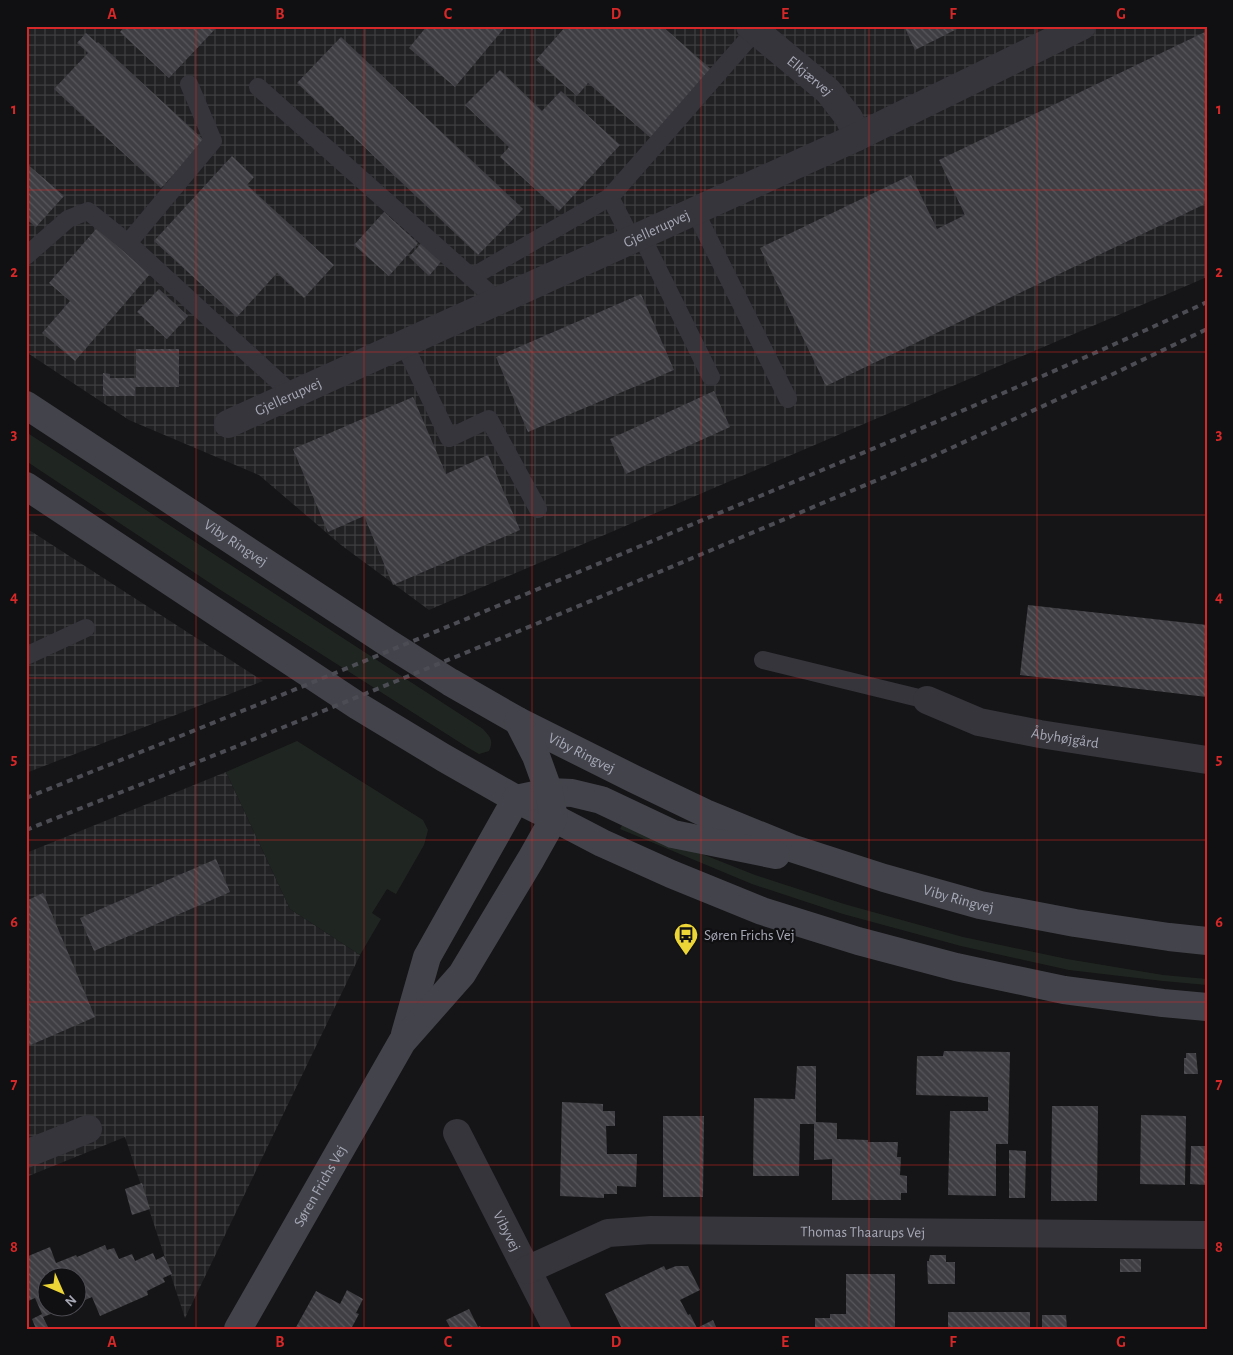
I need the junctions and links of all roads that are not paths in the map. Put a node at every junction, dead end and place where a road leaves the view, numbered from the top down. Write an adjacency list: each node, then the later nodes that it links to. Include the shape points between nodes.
1 (1082, 26): 5 (street, Gjellerupvej)
2 (753, 28): 5 (street, Elkjærvej, via 828,91 849,118); 6 (lane)
3 (189, 84): 9 (lane, via 213,141)
4 (258, 88): 11 (lane)
5 (857, 136): 7 (street, Gjellerupvej)
6 (610, 197): 8 (lane); 11 (lane)
7 (695, 211): 8 (street, Gjellerupvej); 16 (lane)
8 (637, 237): 12 (street, Gjellerupvej); 14 (lane)
9 (128, 243): 10 (lane, via 88,211 68,218); 15 (lane)
10 (26, 256)
11 (472, 277): 12 (lane)
12 (498, 301): 13 (street, Gjellerupvej)
13 (404, 344): 15 (street, Gjellerupvej); 20 (lane, via 448,438 489,419)
14 (711, 377)
15 (293, 395): 18 (street, Gjellerupvej)
16 (788, 399)
17 (26, 405): 25 (main road, Viby Ringvej, via 388,643)
18 (228, 424)
19 (26, 486): 27 (main road, via 358,706)
20 (538, 509)
21 (86, 628): 22 (lane)
22 (26, 656)
23 (763, 660): 24 (lane)
24 (928, 700): 26 (street, Åbyhøjgård, via 979,722)
25 (518, 721): 28 (main road, via 536,756); 29 (main road, Viby Ringvej, via 705,813 791,848)
26 (1207, 760)
27 (516, 799): 28 (main road); 32 (main road, Søren Frichs Vej, via 427,957)
28 (551, 805): 29 (main road, via 572,793 601,800 673,834); 31 (main road, via 602,843 671,874 762,910 858,941 956,967 1064,990); 32 (main road, Søren Frichs Vej, via 531,859 462,974)
29 (884, 878): 30 (main road, Viby Ringvej, via 980,905 1075,923)
30 (1207, 940)
31 (1207, 1006)
32 (402, 1042): 38 (main road, Søren Frichs Vej)
33 (88, 1129): 35 (street)
34 (457, 1133): 37 (street, Vibyvej)
35 (26, 1154)
36 (1207, 1235): 37 (street, Thomas Thaarups Vej, via 651,1230 608,1233)
37 (527, 1270): 39 (street, Vibyvej)
38 (238, 1329)
39 (557, 1329)

